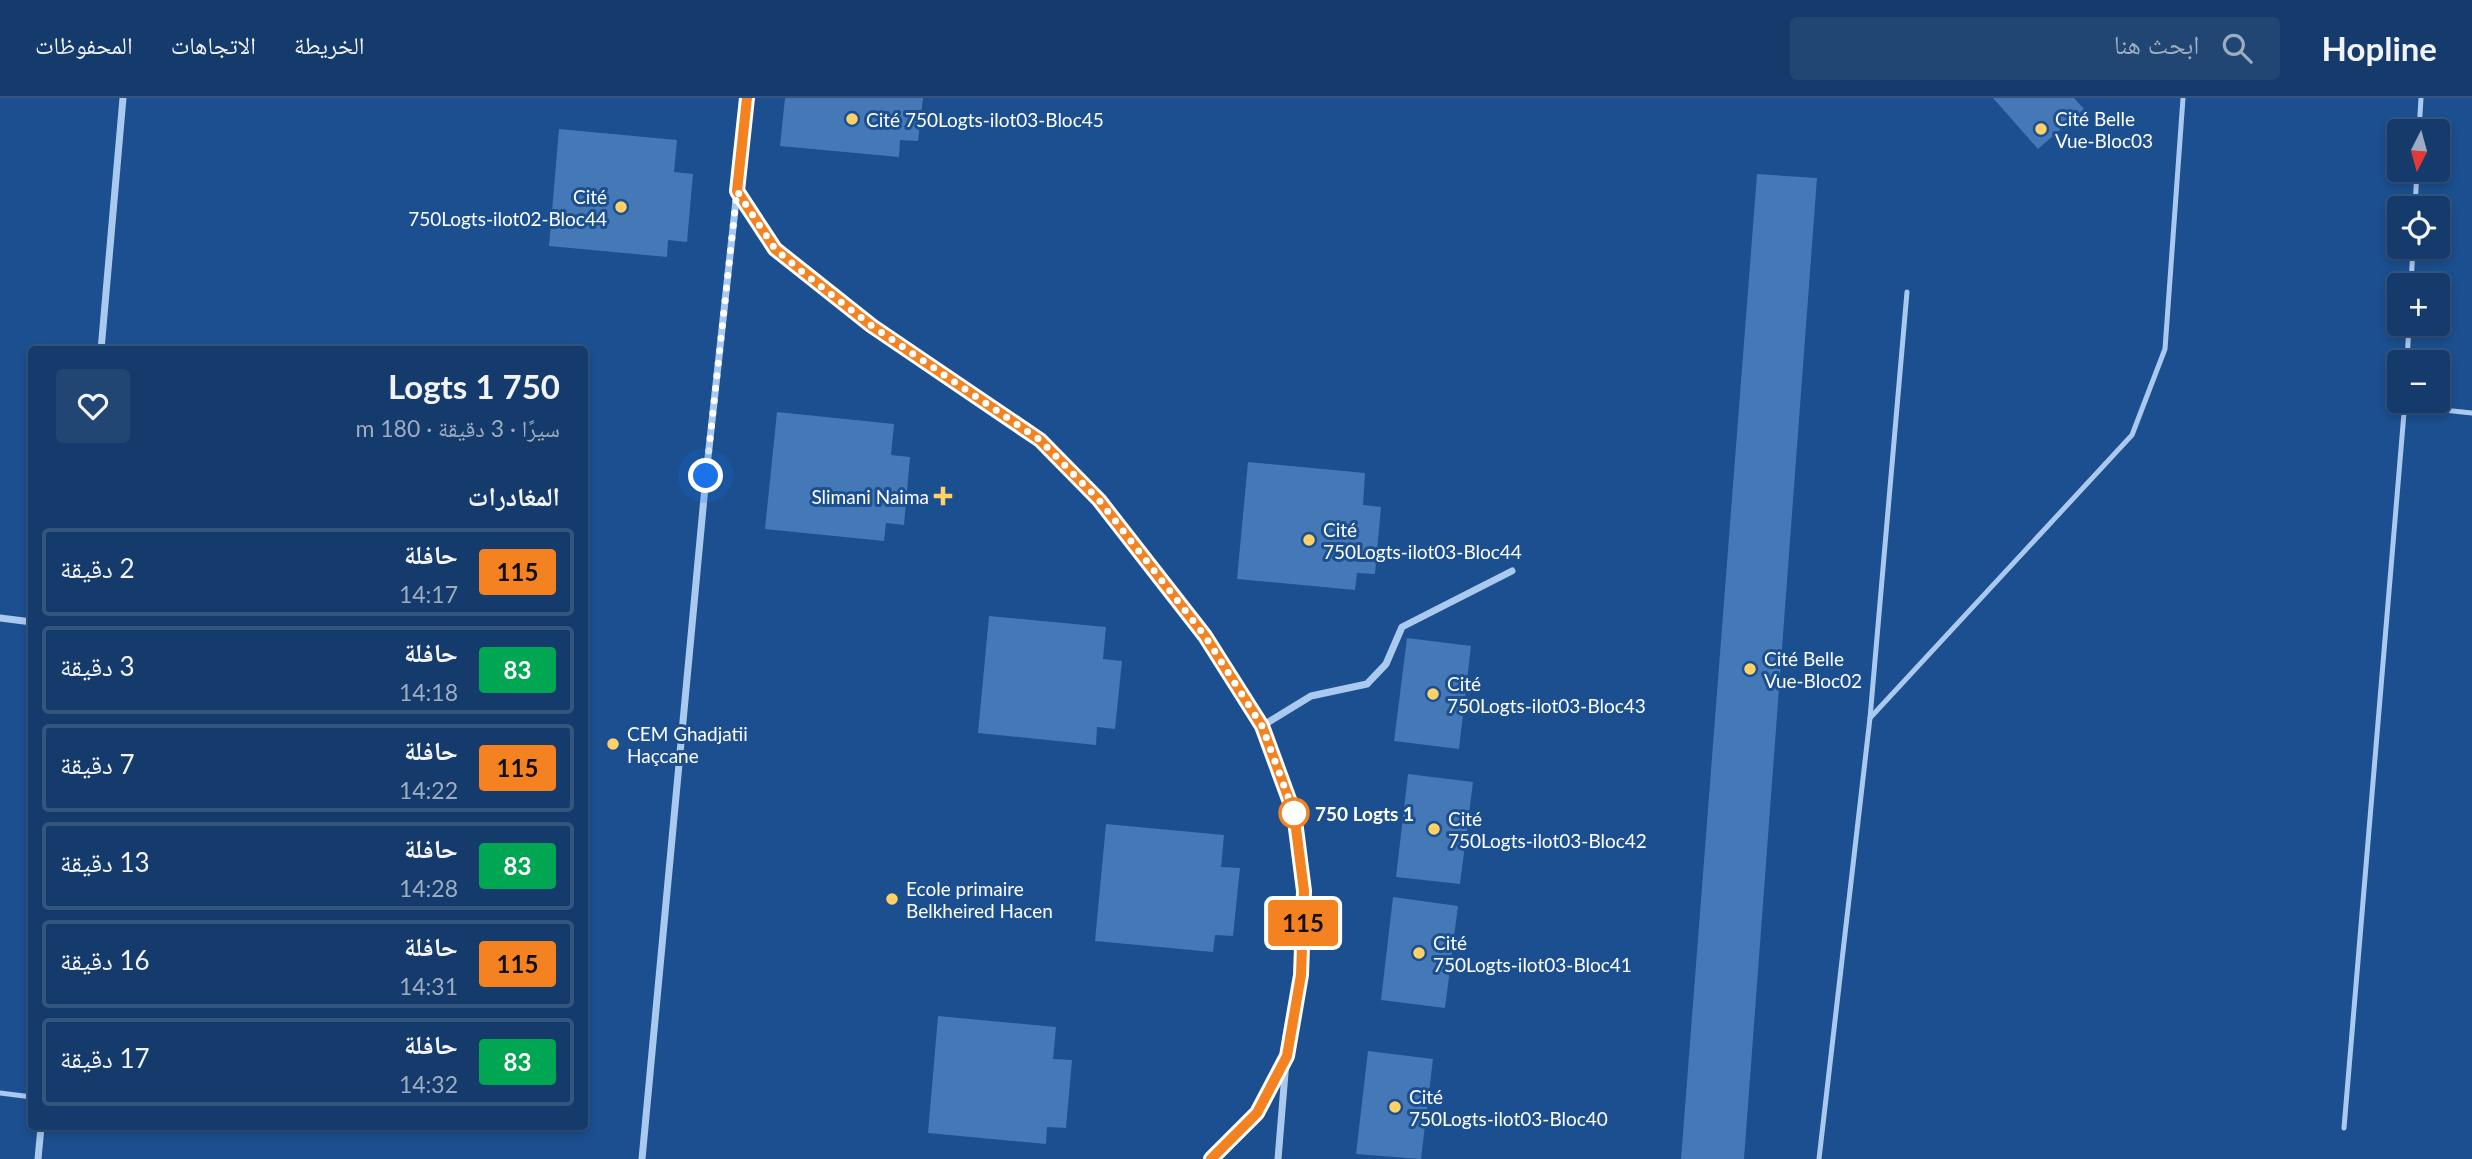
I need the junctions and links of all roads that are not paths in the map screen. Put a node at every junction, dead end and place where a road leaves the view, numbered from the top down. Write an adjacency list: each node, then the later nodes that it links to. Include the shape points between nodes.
1 (123, 98): 8 (street)
2 (747, 98): 6 (street)
3 (2183, 98): 15 (lane, via 2165,349 2132,435)
4 (2421, 98): 5 (lane)
5 (2420, 119)
6 (737, 191): 16 (street, via 784,257 872,326 1040,440 1099,500 1205,636); 23 (street)
7 (1907, 292): 15 (lane)
8 (101, 346)
9 (2450, 410): 11 (lane)
10 (2404, 413): 20 (lane)
11 (2472, 413)
12 (1512, 571): 16 (street, via 1402,627 1386,664 1367,684 1311,696)
13 (0, 618): 14 (street)
14 (28, 622)
15 (1870, 718): 26 (lane)
16 (1262, 726): 17 (street, via 1294,813 1304,891 1301,975)
17 (1287, 1056): 24 (street, via 1257,1113); 25 (street)
18 (0, 1093): 19 (lane)
19 (28, 1096)
20 (2344, 1128)
21 (41, 1130): 22 (street)
22 (38, 1159)
23 (642, 1159)
24 (1211, 1159)
25 (1278, 1159)
26 (1819, 1159)

